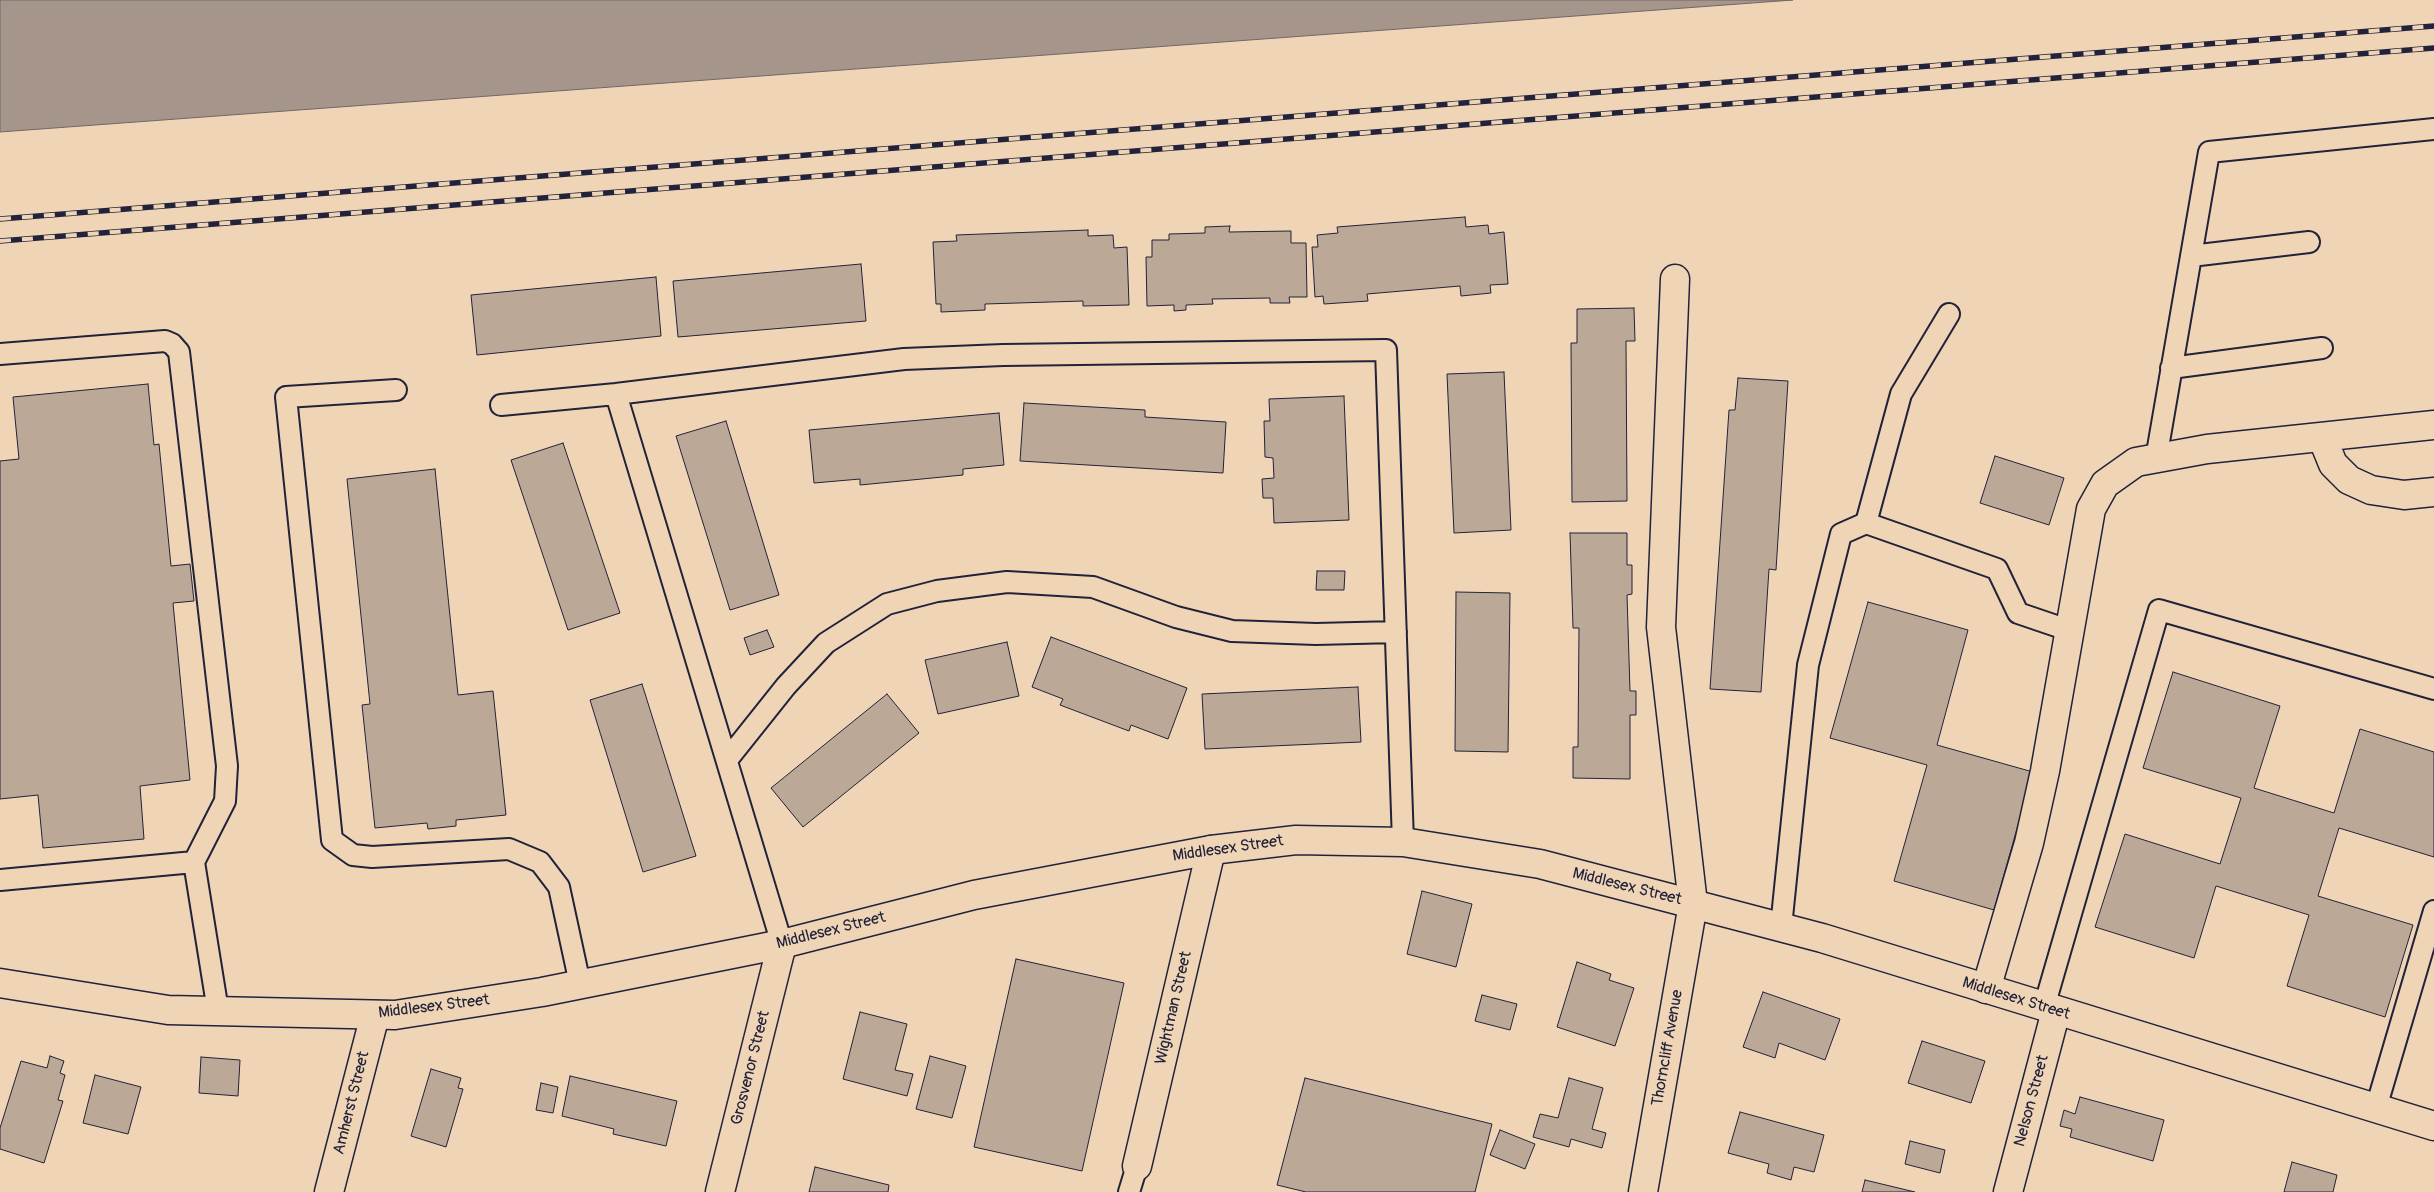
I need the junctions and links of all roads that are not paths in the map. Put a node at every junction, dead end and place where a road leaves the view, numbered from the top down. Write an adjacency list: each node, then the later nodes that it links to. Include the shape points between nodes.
1 (2434, 129): 3 (lane, via 2209,152)
2 (2309, 242): 3 (lane)
3 (2191, 256): 8 (lane)
4 (1675, 279): 25 (street, Thorncliff Avenue, via 1661,627)
5 (1949, 314): 16 (lane, via 1901,394)
6 (2322, 348): 8 (lane)
7 (0, 354): 23 (lane, via 164,341 179,352 226,766 226,801)
8 (2171, 368): 14 (lane)
9 (396, 390): 30 (lane, via 286,397 332,840 353,855 372,857 509,849 540,862 559,887)
10 (616, 394): 11 (lane); 18 (lane, via 904,359 1386,350); 20 (lane)
11 (500, 405)
12 (2434, 425): 13 (street)
13 (2322, 437): 14 (street, via 2207,449); 15 (street, via 2333,464 2349,480 2371,490 2404,495)
14 (2156, 459): 17 (street, via 2136,462 2105,484 2091,509)
15 (2434, 492)
16 (1866, 523): 17 (lane, via 1997,568 2018,613); 27 (lane, via 1841,534 1808,665)
17 (2068, 630): 31 (street, via 2029,842)
18 (1396, 632): 20 (lane, via 1232,631 1176,617 1093,587 1007,582 937,591 887,604 826,643 786,686); 21 (lane)
19 (2434, 689): 32 (lane, via 2159,610)
20 (727, 760): 28 (lane)
21 (1403, 842): 22 (street, Middlesex Street, via 1296,840); 25 (street, Middlesex Street, via 1540,864)
22 (1211, 850): 28 (street, Middlesex Street, via 974,895); 37 (street, Wightman Street)
23 (194, 862): 24 (lane); 33 (lane)
24 (0, 880)
25 (1693, 904): 27 (street, Middlesex Street); 41 (street, Thorncliff Avenue)
26 (2434, 911): 35 (lane)
27 (1781, 927): 31 (street, Middlesex Street)
28 (782, 944): 30 (street, Middlesex Street); 39 (street, Grosvenor Street)
29 (0, 984): 33 (street, Middlesex Street, via 168,1010)
30 (580, 984): 34 (street, Middlesex Street, via 395,1015)
31 (1986, 989): 32 (street, Middlesex Street)
32 (2050, 1009): 35 (street, Middlesex Street); 42 (street, Nelson Street)
33 (218, 1011): 34 (street, Middlesex Street)
34 (375, 1015): 38 (street, Amherst Street)
35 (2376, 1108): 36 (street, Middlesex Street)
36 (2434, 1126)
37 (1137, 1166): 40 (lane)
38 (329, 1192)
39 (720, 1192)
40 (1129, 1192)
41 (1643, 1192)
42 (2008, 1192)

